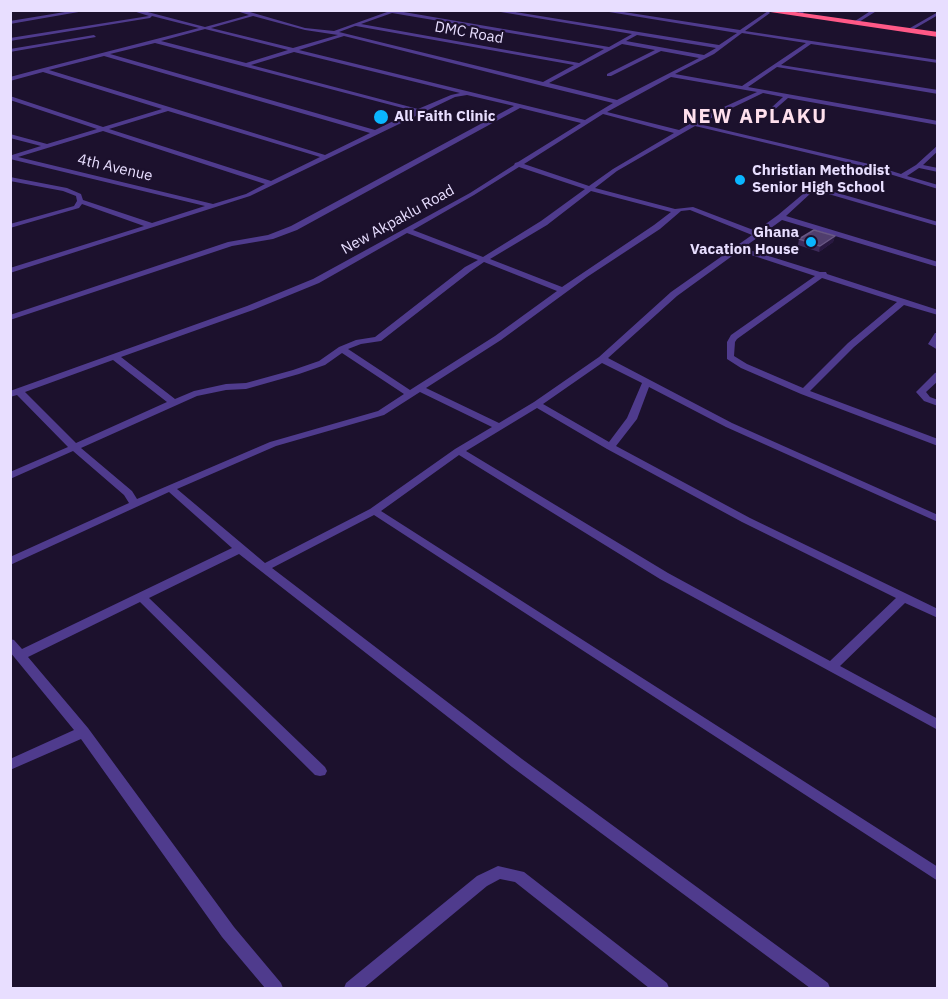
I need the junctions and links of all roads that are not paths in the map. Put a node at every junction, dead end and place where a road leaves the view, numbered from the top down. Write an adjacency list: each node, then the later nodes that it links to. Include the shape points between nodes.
1 (88, 10): 16 (street)
2 (132, 10): 14 (street)
3 (236, 10): 13 (street)
4 (381, 10): 9 (street)
5 (490, 10): 22 (street)
6 (599, 10): 20 (street)
7 (785, 10): 11 (highway)
8 (876, 10): 15 (street)
9 (393, 11): 17 (street); 31 (street)
10 (765, 11): 20 (street, New Akpaklu Road); 23 (highway)
11 (802, 11): 15 (highway)
12 (938, 13): 19 (street)
13 (254, 15): 18 (street); 21 (street)
14 (153, 16): 18 (street); 26 (street)
15 (857, 21): 19 (highway)
16 (10, 23)
17 (356, 25): 21 (street); 38 (street, DMC Road)
18 (204, 28): 27 (street); 34 (street)
19 (912, 28): 23 (highway)
20 (742, 32): 29 (street); 30 (street, New Akpaklu Road)
21 (334, 33): 24 (street)
22 (636, 34): 28 (street); 30 (street)
23 (938, 34)
24 (342, 35): 34 (street); 45 (street)
25 (94, 36): 33 (street)
26 (10, 40)
27 (155, 41): 35 (street); 39 (street)
28 (621, 42): 31 (street); 32 (street)
29 (811, 42): 37 (street); 40 (street)
30 (719, 47): 36 (street, New Akpaklu Road)
31 (608, 48): 38 (street)
32 (660, 49): 36 (street); 42 (street)
33 (10, 51)
34 (293, 51): 39 (street); 49 (street)
35 (103, 54): 41 (street); 62 (street)
36 (704, 57): 43 (street, New Akpaklu Road)
37 (938, 62)
38 (578, 64): 45 (street)
39 (246, 65): 56 (street)
40 (778, 66): 46 (street); 48 (street)
41 (42, 70): 44 (street); 55 (street)
42 (609, 75)
43 (670, 75): 46 (street); 52 (street, New Akpaklu Road)
44 (10, 79)
45 (543, 84): 52 (street)
46 (744, 87): 47 (street)
47 (764, 91): 50 (street); 60 (street)
48 (938, 92)
49 (467, 93): 53 (street); 56 (street)
50 (787, 96): 54 (street); 59 (street)
51 (10, 98): 61 (street)
52 (618, 102): 57 (street, New Akpaklu Road)
53 (519, 106): 58 (street); 94 (street, via 294,228 231,244)
54 (773, 108)
55 (166, 110): 61 (street); 68 (street)
56 (419, 111): 62 (street)
57 (601, 112): 58 (street, New Akpaklu Road); 63 (street)
58 (585, 122): 69 (street, New Akpaklu Road)
59 (938, 123)
60 (693, 124): 63 (street); 72 (street)
61 (102, 129): 65 (street); 74 (street)
62 (375, 132): 68 (street)
63 (678, 132): 76 (street)
64 (10, 136): 65 (street)
65 (47, 146): 67 (street)
66 (936, 150): 70 (street)
67 (11, 157): 78 (street, 4th Avenue)
68 (326, 158): 74 (street)
69 (517, 164): 76 (street); 84 (street, New Akpaklu Road)
70 (918, 166): 71 (street); 72 (street)
71 (938, 170)
72 (902, 176): 75 (street)
73 (10, 179): 77 (street, via 65,189 79,195)
74 (272, 184): 78 (street)
75 (938, 187)
76 (591, 189): 79 (street); 87 (street)
77 (80, 201): 82 (street, via 77,207); 83 (street)
78 (212, 206): 83 (street)
79 (676, 211): 85 (street, via 691,208); 91 (street)
80 (781, 218): 81 (street, via 806,193 815,190); 85 (street); 88 (street)
81 (938, 224)
82 (10, 225)
83 (152, 226): 89 (street)
84 (409, 231): 87 (street); 98 (street, New Akpaklu Road, via 316,281)
85 (756, 234): 86 (street)
86 (736, 248): 90 (street); 99 (street, via 674,294)
87 (486, 259): 91 (street); 97 (street, via 378,339)
88 (938, 265)
89 (10, 271)
90 (823, 274): 92 (street); 103 (street, via 731,342 730,357)
91 (563, 290): 102 (street)
92 (901, 303): 93 (street); 103 (street)
93 (938, 313)
94 (10, 318)
95 (938, 335): 96 (street, via 932,344)
96 (938, 348)
97 (342, 349): 102 (street); 105 (street, via 322,363 296,372 246,386 194,394)
98 (114, 356): 104 (street, New Akpaklu Road); 105 (street)
99 (602, 359): 101 (street); 107 (street)
100 (938, 375): 106 (street, via 921,392)
101 (647, 382): 111 (street, via 632,419); 117 (street, via 729,425)
102 (415, 392): 108 (street); 114 (street, via 381,413 273,444)
103 (804, 392): 109 (street)
104 (15, 393): 110 (street)
105 (174, 403): 110 (street)
106 (938, 403)
107 (537, 404): 108 (street); 111 (street)
108 (498, 426): 112 (street)
109 (938, 443)
110 (74, 447): 113 (street); 115 (street, via 128,493)
111 (610, 447): 122 (street, via 746,520)
112 (459, 451): 116 (street); 126 (street, via 664,576)
113 (10, 476)
114 (170, 488): 115 (street); 118 (street)
115 (136, 505): 119 (street)
116 (374, 511): 120 (street); 131 (street)
117 (938, 519)
118 (240, 549): 120 (street); 121 (street)
119 (10, 562)
120 (264, 568): 135 (street, via 517,763)
121 (141, 596): 125 (street); 130 (street)
122 (904, 597): 123 (street); 126 (street)
123 (938, 614)
124 (10, 643): 125 (street)
125 (21, 655): 128 (street)
126 (831, 667): 127 (street)
127 (938, 725)
128 (83, 732): 129 (street); 132 (street, via 228,932)
129 (10, 765)
130 (320, 771)
131 (938, 875)
132 (275, 988)
133 (352, 988): 134 (street, via 482,881 498,873 519,876)
134 (661, 988)
135 (822, 988)

